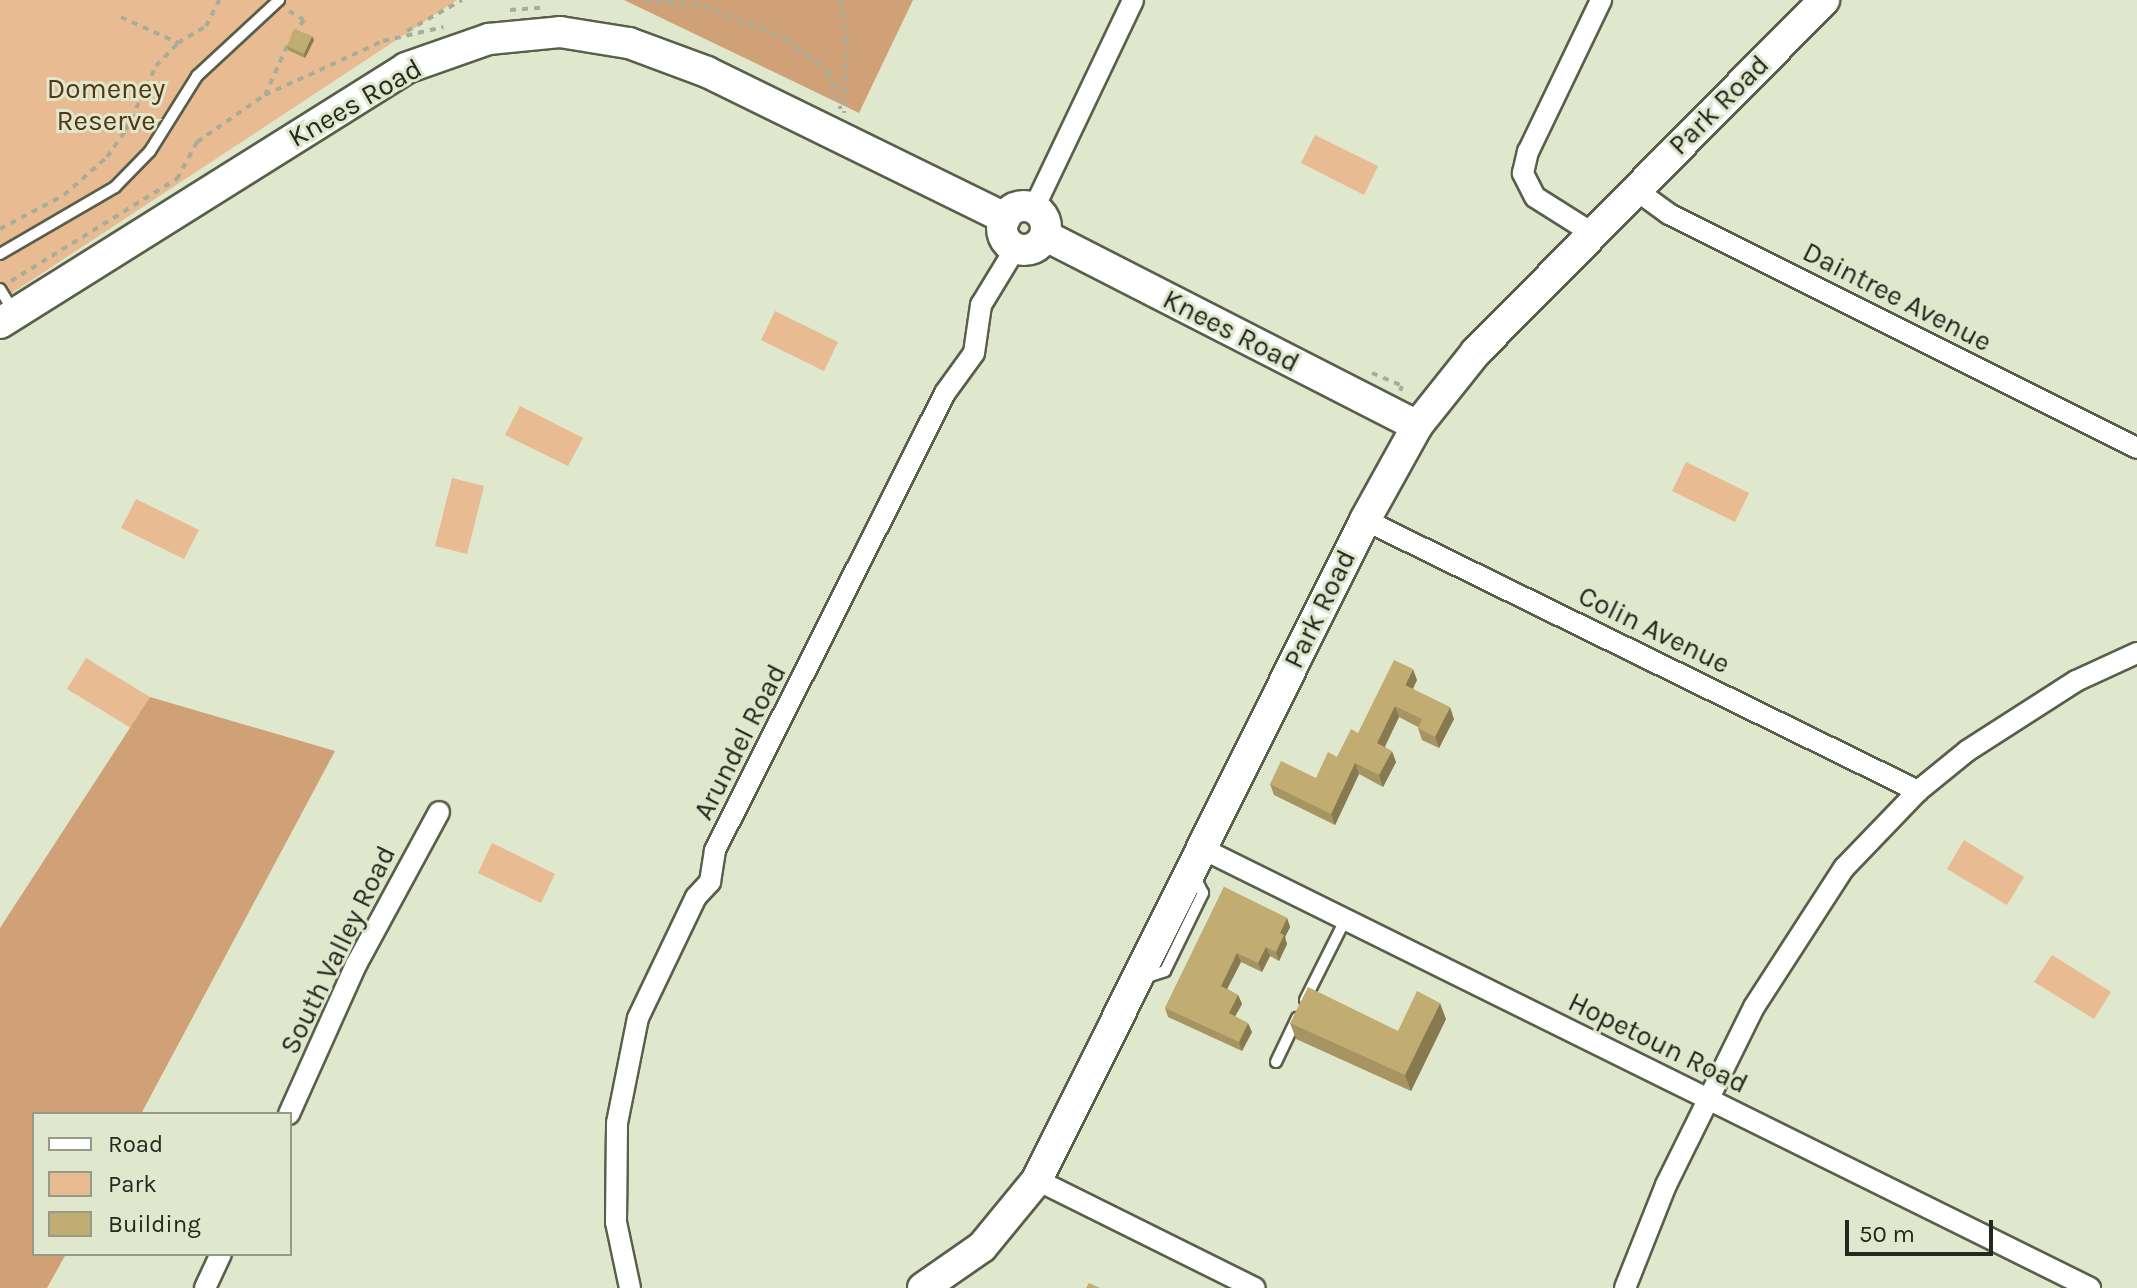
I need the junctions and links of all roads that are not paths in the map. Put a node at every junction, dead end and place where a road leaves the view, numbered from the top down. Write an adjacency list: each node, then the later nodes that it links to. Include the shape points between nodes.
1 (1133, 0): 6 (street)
2 (1601, 0): 8 (street, via 1528,152 1523,173 1535,197)
3 (1824, 0): 5 (street, Park Road)
4 (278, 1): 11 (lane, via 197,76 150,151 115,187)
5 (1636, 190): 8 (street, Park Road); 14 (street, Daintree Avenue, via 1669,214)
6 (1034, 208): 7 (street, via 1014,208); 9 (street, via 1046,222)
7 (1005, 218): 10 (street, via 1002,232); 12 (street, Knees Road, via 842,120 629,43 560,32 489,39 406,68)
8 (1592, 233): 13 (street, Park Road, via 1476,352)
9 (1046, 236): 10 (street, via 1030,250); 13 (street, Knees Road)
10 (1015, 249): 27 (street, Arundel Road, via 981,305 974,353 945,393 715,850 710,882 696,897 638,1018 617,1123 616,1222)
11 (0, 254)
12 (4, 304)
13 (1417, 426): 15 (street, Park Road)
14 (2137, 448)
15 (1365, 520): 17 (street, Colin Avenue); 19 (street, Park Road)
16 (2137, 653): 17 (street, via 2018,715)
17 (1918, 791): 22 (street, via 1844,868 1809,916 1754,1007)
18 (439, 812): 23 (street, South Valley Road, via 356,965)
19 (1196, 858): 20 (street, Hopetoun Road); 24 (street, Park Road)
20 (1345, 920): 21 (lane); 22 (street, Hopetoun Road)
21 (1276, 1062)
22 (1708, 1099): 30 (street); 31 (street, Hopetoun Road)
23 (290, 1112)
24 (1037, 1180): 28 (street, Park Road, via 982,1247); 29 (street)
25 (220, 1256): 26 (street)
26 (205, 1288)
27 (630, 1288)
28 (923, 1288)
29 (1255, 1288)
30 (1625, 1288)
31 (2090, 1288)

